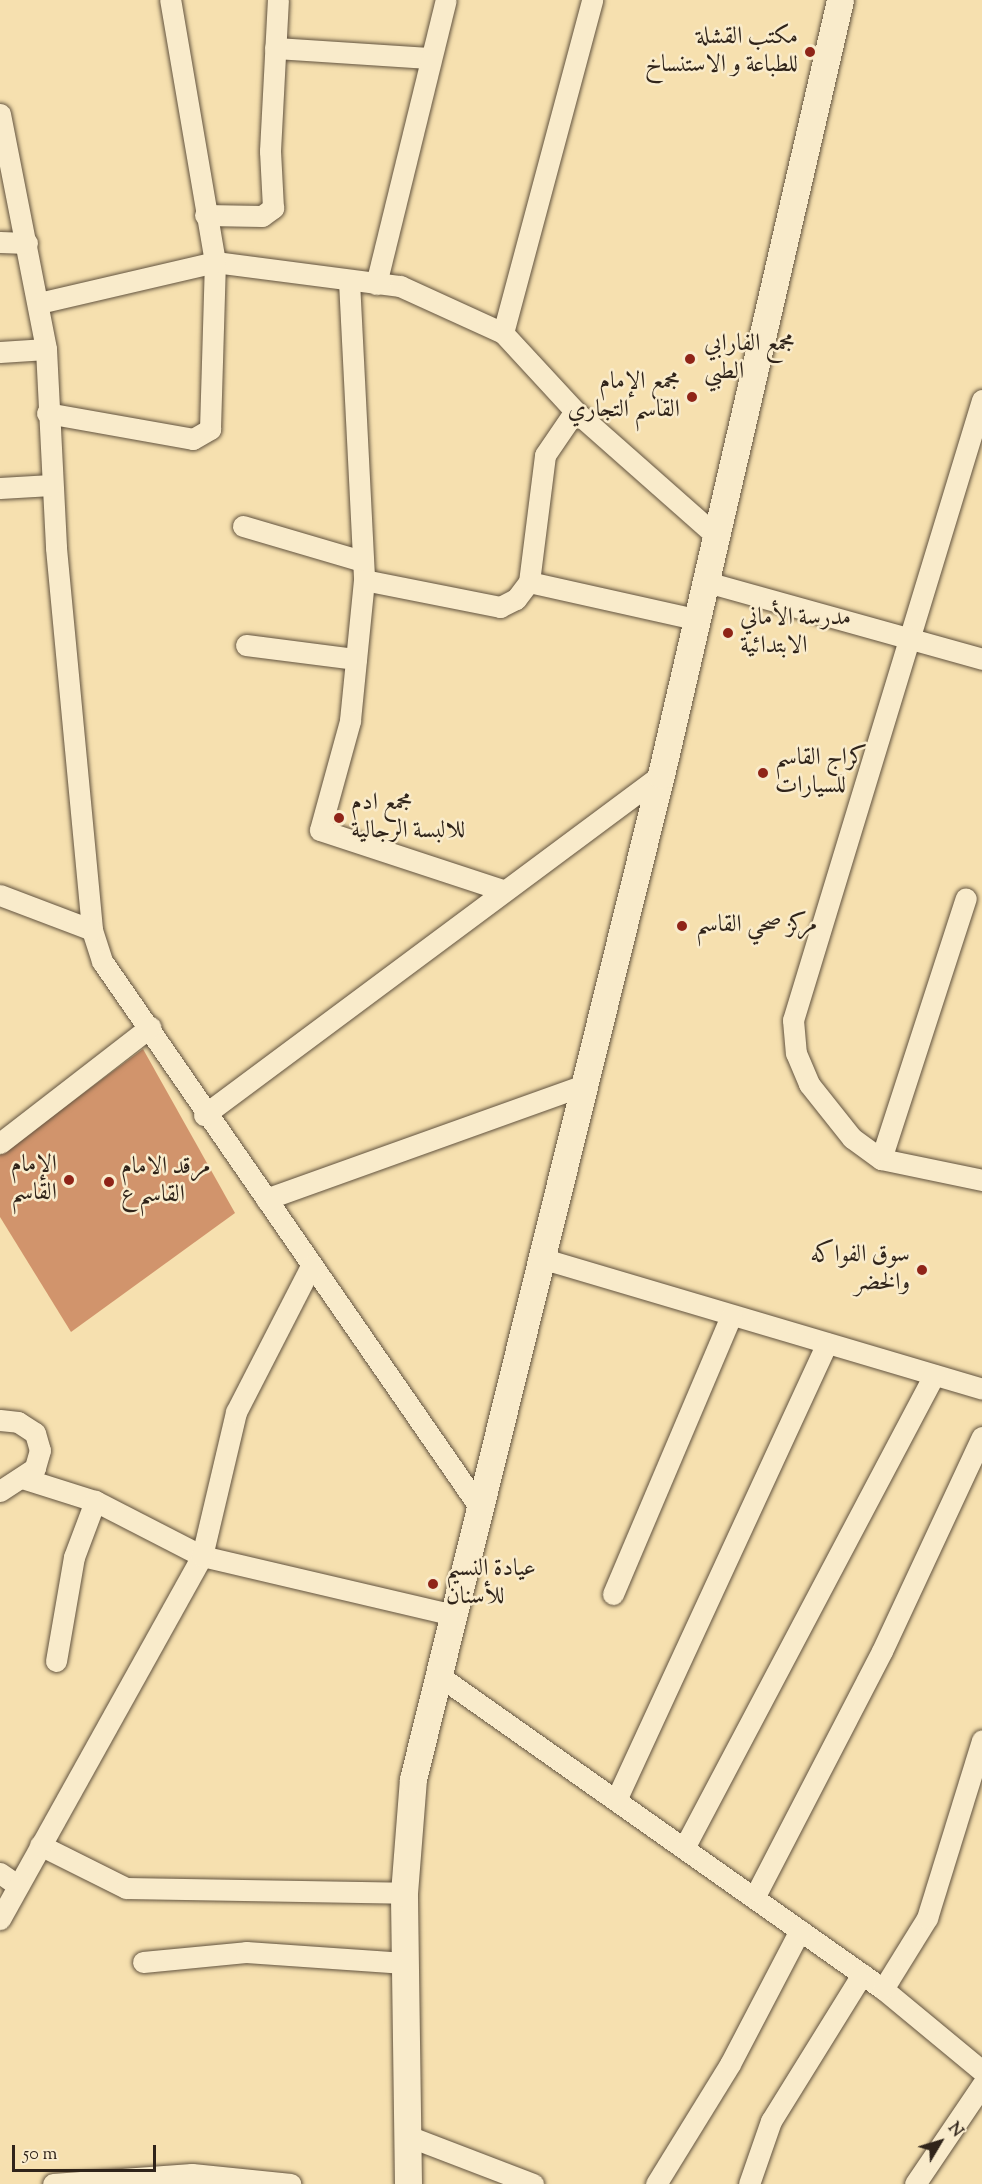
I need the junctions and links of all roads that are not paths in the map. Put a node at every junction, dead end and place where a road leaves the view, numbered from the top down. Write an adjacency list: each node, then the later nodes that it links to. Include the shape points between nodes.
1 (170, 0): 9 (street)
2 (278, 0): 6 (street)
3 (446, 0): 7 (street)
4 (592, 0): 16 (street)
5 (840, 0): 25 (street)
6 (275, 48): 7 (street); 9 (street, via 273,208 262,216)
7 (430, 58): 14 (street)
8 (0, 114): 11 (street)
9 (206, 215): 12 (street)
10 (0, 242): 11 (street)
11 (27, 243): 15 (street)
12 (215, 262): 13 (street); 15 (street); 21 (street, via 210,429 205,434 193,439)
13 (349, 281): 14 (street); 26 (street)
14 (376, 284): 16 (street, via 400,286)
15 (39, 303): 17 (street)
16 (503, 333): 20 (street)
17 (46, 349): 18 (street); 21 (street)
18 (0, 352)
19 (982, 400): 30 (street)
20 (575, 411): 25 (street); 28 (street, via 545,455)
21 (47, 413): 22 (street)
22 (51, 485): 23 (street); 38 (street)
23 (0, 488)
24 (243, 526): 26 (street)
25 (714, 534): 27 (street)
26 (363, 570): 28 (street, via 500,607 516,599); 33 (street)
27 (703, 581): 29 (street); 30 (street)
28 (529, 582): 29 (street)
29 (695, 619): 34 (street)
30 (913, 640): 32 (street); 43 (street, via 793,1020 796,1053 809,1084 852,1138)
31 (246, 645): 33 (street)
32 (982, 658)
33 (356, 659): 35 (street, via 350,721 320,830)
34 (661, 775): 35 (street); 40 (street)
35 (502, 890): 41 (street)
36 (0, 896): 38 (street)
37 (966, 898): 43 (street)
38 (92, 930): 39 (street, via 102,961)
39 (150, 1027): 41 (street); 42 (street)
40 (582, 1086): 45 (street); 46 (street)
41 (204, 1115): 45 (street)
42 (0, 1143)
43 (881, 1159): 44 (street)
44 (982, 1180)
45 (266, 1199): 47 (street)
46 (544, 1259): 48 (street); 57 (street)
47 (311, 1266): 57 (street); 58 (street, via 237,1412)
48 (731, 1316): 49 (street); 59 (street)
49 (827, 1343): 50 (street); 64 (street)
50 (934, 1375): 51 (street); 66 (street)
51 (982, 1389)
52 (0, 1420): 54 (street, via 18,1422 35,1433 40,1450 35,1468)
53 (982, 1437): 69 (street, via 882,1651)
54 (22, 1478): 55 (street); 56 (street)
55 (0, 1491)
56 (95, 1501): 58 (street); 61 (street, via 74,1557)
57 (480, 1508): 60 (street)
58 (202, 1556): 60 (street); 65 (street)
59 (613, 1594)
60 (453, 1615): 62 (street)
61 (56, 1661)
62 (438, 1675): 64 (street); 68 (street, via 413,1779)
63 (982, 1740): 75 (street, via 927,1918)
64 (616, 1800): 66 (street)
65 (40, 1845): 67 (street); 68 (street, via 126,1888)
66 (684, 1848): 69 (street)
67 (8, 1879): 70 (street)
68 (404, 1893): 73 (street)
69 (754, 1898): 71 (street)
70 (0, 1918)
71 (800, 1930): 74 (street); 83 (street, via 764,1991 730,2064)
72 (143, 1962): 73 (street, via 246,1952)
73 (405, 1963): 78 (street)
74 (862, 1974): 75 (street); 84 (street, via 771,2121)
75 (883, 1989): 76 (street)
76 (982, 2071)
77 (982, 2085): 85 (street)
78 (408, 2136): 81 (street); 82 (street)
79 (53, 2184): 80 (street, via 192,2174)
80 (290, 2184)
81 (408, 2184)
82 (533, 2184)
83 (656, 2184)
84 (749, 2184)
85 (915, 2184)

